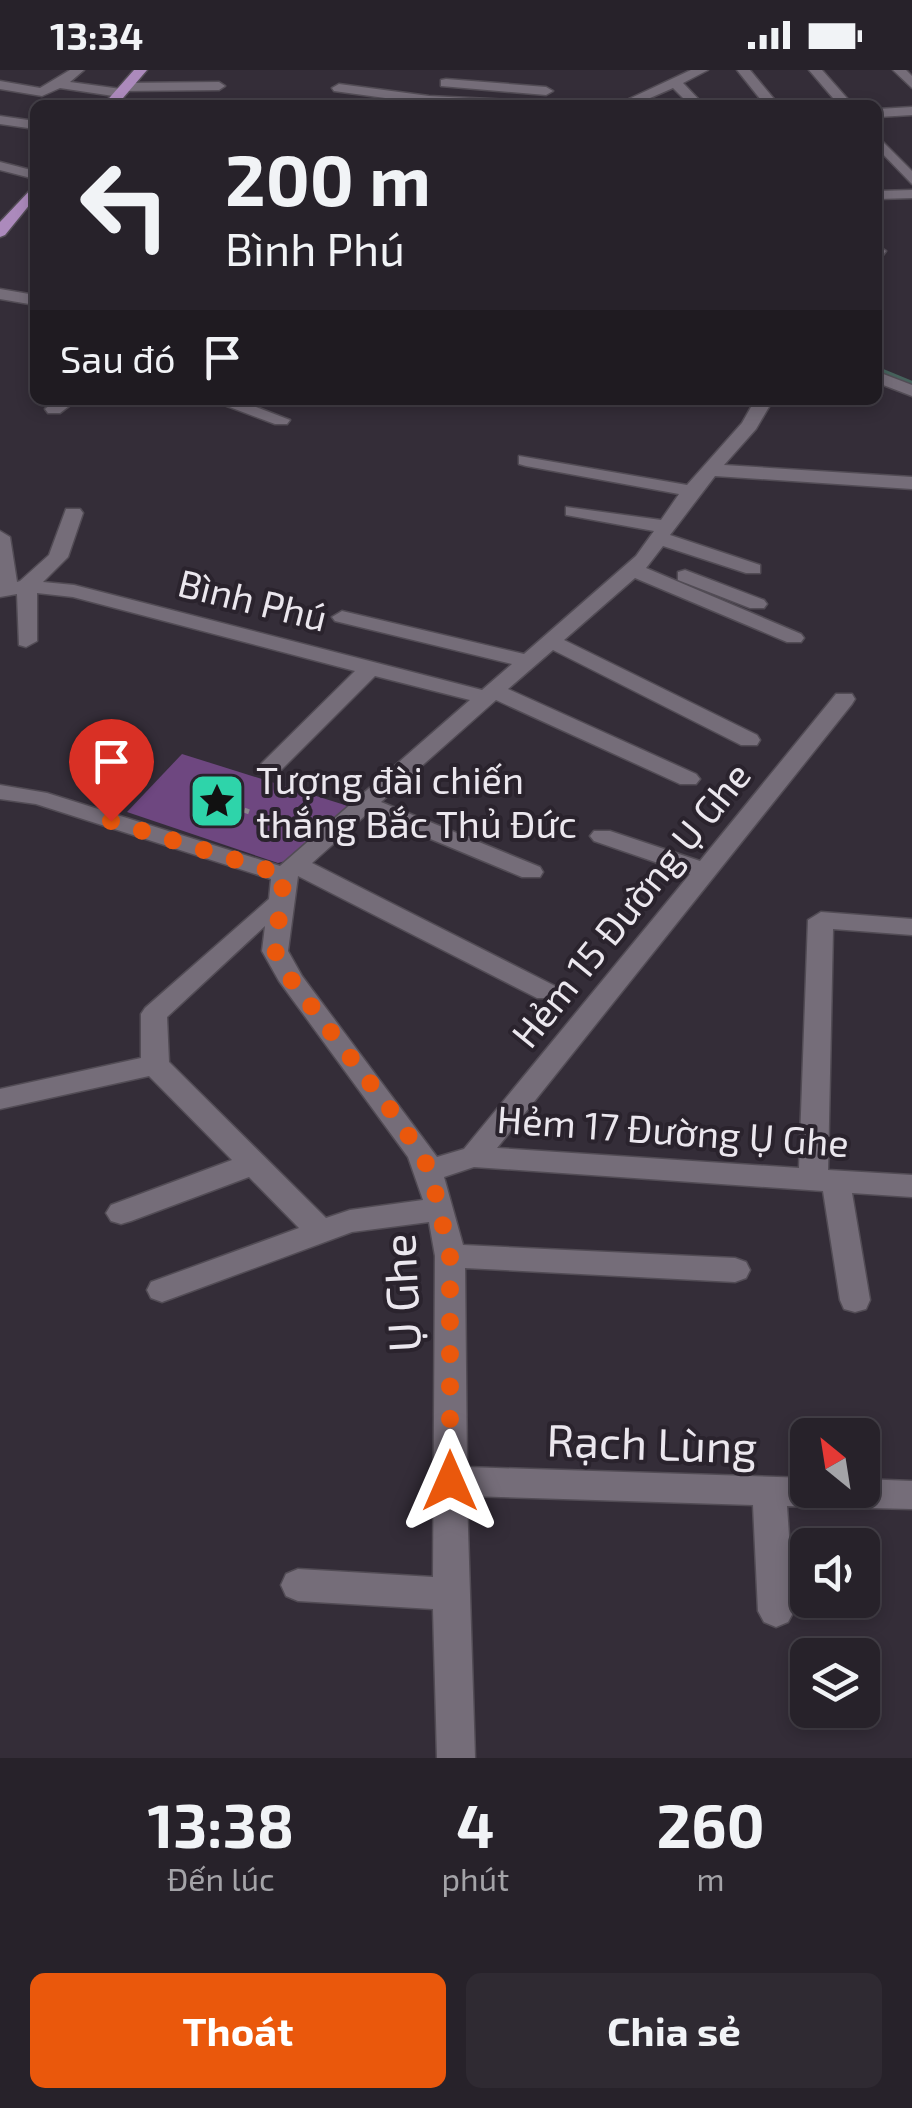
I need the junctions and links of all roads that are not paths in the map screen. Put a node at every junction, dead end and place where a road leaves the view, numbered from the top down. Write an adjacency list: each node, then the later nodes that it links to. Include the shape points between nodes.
1 (78, 70): 8 (street)
2 (141, 70): 14 (main road)
3 (702, 70): 7 (street)
4 (743, 70): 20 (street)
5 (815, 70): 21 (street)
6 (899, 70): 10 (street)
7 (674, 82): 18 (street); 19 (street)
8 (58, 84): 11 (street, via 42,92); 14 (street)
9 (446, 84): 15 (street)
10 (912, 84)
11 (0, 85)
12 (218, 86): 14 (street)
13 (339, 88): 17 (street)
14 (123, 90): 16 (main road)
15 (547, 91)
16 (114, 100)
17 (429, 100)
18 (635, 100)
19 (692, 100)
20 (768, 100)
21 (842, 100)
22 (912, 112): 23 (street)
23 (882, 113)
24 (0, 120): 25 (street)
25 (30, 124)
26 (882, 146): 31 (street)
27 (0, 166): 29 (street)
28 (0, 176): 30 (street)
29 (30, 176)
30 (30, 178)
31 (912, 180)
32 (882, 194): 33 (street)
33 (912, 194)
34 (30, 196): 35 (main road)
35 (0, 232)
36 (0, 294): 37 (street)
37 (30, 299)
38 (882, 379): 39 (street)
39 (912, 391)
40 (235, 405): 42 (street)
41 (761, 405): 44 (street)
42 (281, 420)
43 (526, 460): 46 (street)
44 (710, 470): 45 (street); 46 (street)
45 (912, 483)
46 (691, 491): 49 (street)
47 (573, 510): 49 (street)
48 (73, 513): 53 (street, via 58,557)
49 (662, 532): 51 (street); 52 (street)
50 (0, 536): 53 (street)
51 (638, 564): 54 (street); 56 (street); 57 (street)
52 (753, 569)
53 (11, 588): 58 (street); 60 (street, Bình Phú, via 74,591)
54 (757, 604)
55 (342, 618): 59 (street)
56 (794, 638)
57 (550, 641): 59 (street); 63 (street)
58 (26, 642)
59 (528, 661): 61 (street)
60 (372, 667): 61 (street, Bình Phú); 64 (street)
61 (490, 695): 65 (street, Bình Phú); 67 (street)
62 (844, 699): 69 (street, Hẻm 15 Đường Ụ Ghe)
63 (749, 740)
64 (270, 768)
65 (688, 779)
66 (0, 792): 71 (street, via 39,798)
67 (366, 804): 70 (street); 71 (street)
68 (602, 836): 69 (street)
69 (706, 871): 76 (street, Hẻm 15 Đường Ụ Ghe)
70 (531, 872)
71 (288, 880): 73 (street); 74 (street, via 254,922 154,1014); 78 (street, Ụ Ghe, via 275,951)
72 (912, 927): 79 (street, via 821,920)
73 (546, 992)
74 (155, 1065): 75 (street); 77 (street)
75 (0, 1099)
76 (474, 1157): 78 (street, Hẻm 17 Đường Ụ Ghe); 79 (street, Hẻm 17 Đường Ụ Ghe)
77 (253, 1164): 82 (street); 83 (street)
78 (430, 1170): 81 (street, Ụ Ghe)
79 (824, 1180): 80 (street, Hẻm 17 Đường Ụ Ghe); 87 (street)
80 (912, 1186)
81 (441, 1209): 83 (street, via 350,1221); 84 (street, Ụ Ghe)
82 (121, 1212)
83 (320, 1232): 86 (street)
84 (450, 1256): 85 (street); 88 (street, Ụ Ghe)
85 (735, 1270)
86 (162, 1290)
87 (855, 1300)
88 (450, 1481): 89 (street, Rạch Lùng); 92 (street, Ụ Ghe)
89 (769, 1491): 90 (street, Rạch Lùng); 93 (street)
90 (912, 1495)
91 (298, 1586): 92 (street)
92 (450, 1594): 94 (street, Ụ Ghe)
93 (776, 1611)
94 (456, 1758)

